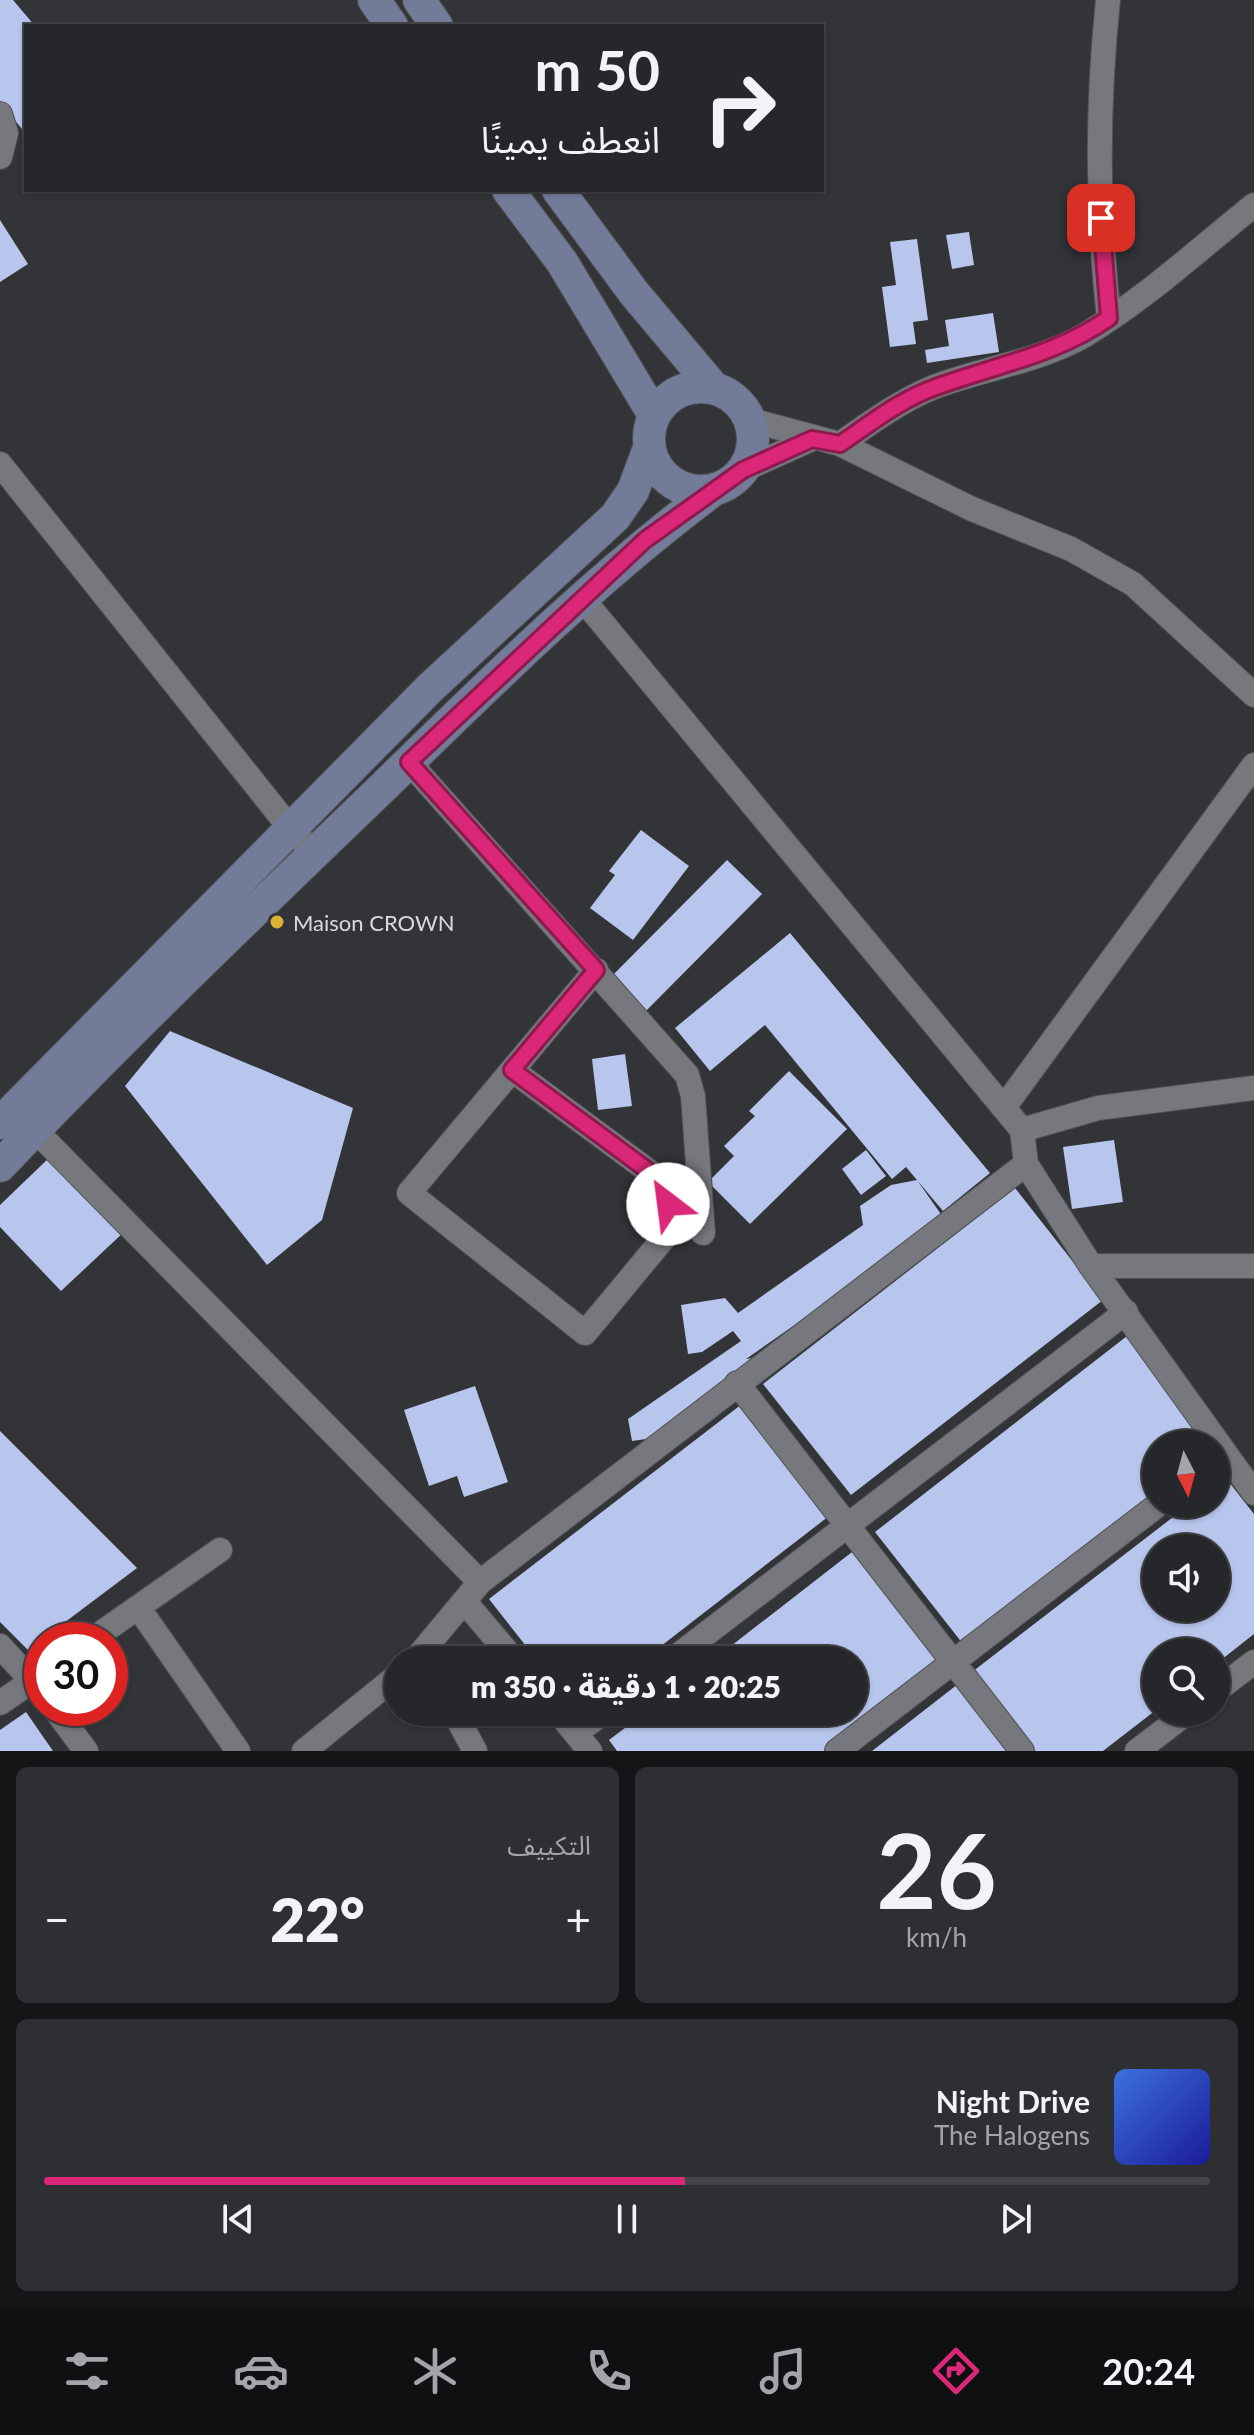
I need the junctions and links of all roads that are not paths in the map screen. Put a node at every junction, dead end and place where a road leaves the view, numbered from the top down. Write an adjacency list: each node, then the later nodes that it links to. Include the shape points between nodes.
1 (374, 0): 4 (main road)
2 (419, 0): 5 (main road)
3 (1108, 0): 11 (street, via 1101,245)
4 (391, 24)
5 (436, 24)
6 (0, 114): 7 (street, via 6,133)
7 (0, 157)
8 (510, 192): 13 (main road, via 562,262)
9 (559, 192): 12 (main road)
10 (1254, 205): 11 (street, via 1134,306)
11 (1109, 318): 16 (street, via 1083,336 1029,359 899,403)
12 (713, 387): 13 (main road, via 679,391); 14 (main road, via 735,399)
13 (654, 415): 17 (main road)
14 (750, 420): 15 (street); 19 (main road, via 752,446)
15 (812, 439): 16 (street); 19 (street)
16 (840, 444): 22 (street, via 972,509 1071,549 1133,584)
17 (649, 448): 20 (main road, via 660,471 680,487); 25 (main road, via 633,491 615,517 430,688)
18 (0, 464): 25 (street)
19 (743, 470): 20 (main road)
20 (715, 489): 21 (main road, via 645,540)
21 (581, 597): 23 (main road); 30 (street)
22 (1254, 695)
23 (409, 762): 26 (main road); 27 (street)
24 (1254, 765): 30 (street)
25 (290, 828): 26 (street); 31 (main road)
26 (314, 853): 32 (main road)
27 (596, 970): 28 (street); 36 (street, via 687,1075)
28 (512, 1070): 28 (street, via 409,1193 585,1333 673,1227 662,1181)
29 (1254, 1088): 33 (street, via 1098,1108)
30 (1005, 1106): 33 (street)
31 (0, 1123)
32 (35, 1130): 35 (main road); 49 (street)
33 (1022, 1130): 34 (street)
34 (1026, 1164): 37 (street); 40 (street)
35 (0, 1166)
36 (703, 1233)
37 (1091, 1266): 38 (street); 39 (street)
38 (1254, 1266)
39 (1126, 1312): 41 (street); 47 (street)
40 (737, 1383): 47 (street); 49 (street)
41 (1203, 1430)
42 (1254, 1454): 43 (street)
43 (1230, 1456)
44 (1230, 1467): 45 (street)
45 (1254, 1493)
46 (1142, 1517): 57 (street)
47 (847, 1525): 56 (street); 57 (street)
48 (220, 1550): 51 (street)
49 (480, 1582): 50 (street)
50 (465, 1602): 54 (street); 55 (street)
51 (138, 1607): 52 (street); 70 (street)
52 (117, 1622)
53 (0, 1646): 59 (street)
54 (431, 1646)
55 (502, 1646)
56 (690, 1646)
57 (953, 1662): 73 (street); 74 (street)
58 (1254, 1662): 60 (street)
59 (24, 1668)
60 (1230, 1680)
61 (384, 1686): 71 (street)
62 (24, 1690): 63 (street)
63 (0, 1703)
64 (67, 1726): 69 (street)
65 (462, 1726): 72 (street)
66 (570, 1726): 68 (street)
67 (1170, 1726): 75 (street)
68 (583, 1742)
69 (86, 1751)
70 (238, 1751)
71 (304, 1751)
72 (475, 1751)
73 (837, 1751)
74 (1022, 1751)
75 (1137, 1751)

